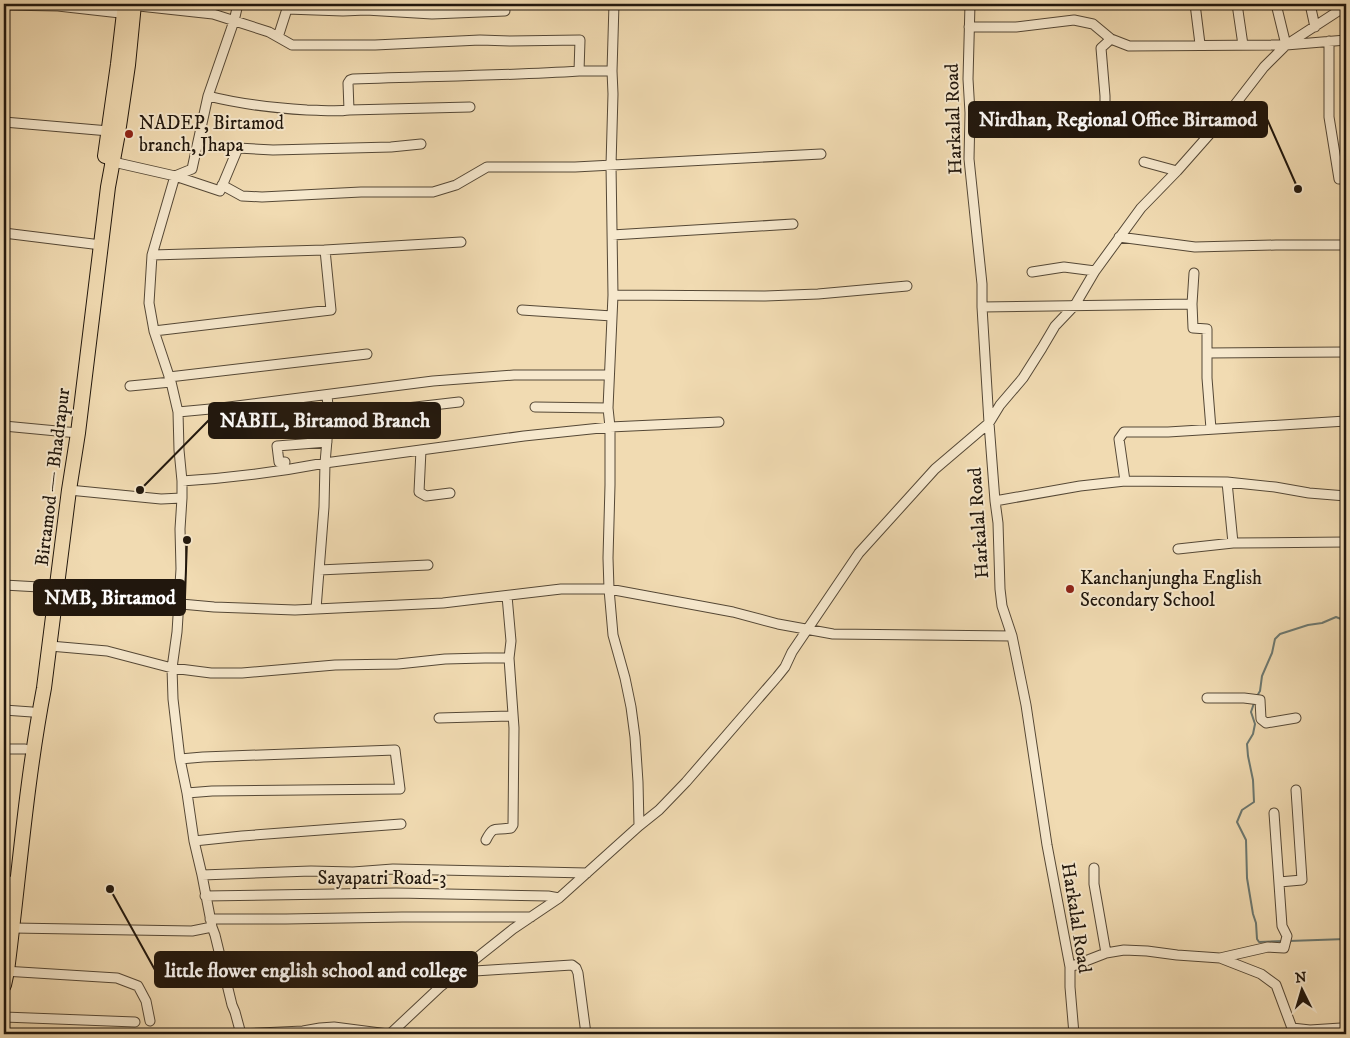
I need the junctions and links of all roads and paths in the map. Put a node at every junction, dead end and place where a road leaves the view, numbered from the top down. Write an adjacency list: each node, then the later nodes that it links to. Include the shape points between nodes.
1 (238, 4): 14 (street)
2 (614, 4): 25 (street)
3 (970, 4): 16 (street, Harkalal Road)
4 (1195, 4): 21 (street)
5 (1236, 4): 23 (street)
6 (1276, 4): 22 (street)
7 (1310, 4): 15 (street)
8 (4, 5): 11 (street)
9 (1346, 5): 15 (street)
10 (288, 6): 12 (street, via 342,11); 17 (street)
11 (129, 7): 14 (street, via 213,14); 31 (main road, Birtamod — Bhadrapur); 34 (main road, Birtamod — Bhadrapur, via 118,133)
12 (366, 7): 13 (street, via 432,14)
13 (500, 9)
14 (234, 21): 17 (street); 26 (street)
15 (1315, 27): 22 (street)
16 (969, 28): 18 (street, via 1016,27 1074,20 1093,24); 57 (street, Harkalal Road, via 969,159)
17 (278, 37): 24 (street, via 292,45 334,46 580,40)
18 (1111, 39): 21 (street, via 1130,46); 29 (street, via 1101,48)
19 (1346, 40): 20 (street)
20 (1329, 41): 22 (street); 39 (street, via 1329,117 1339,179)
21 (1200, 44): 23 (street)
22 (1286, 44): 23 (street); 37 (street)
23 (1242, 45)
24 (580, 71): 25 (street); 28 (street, via 353,79 348,83)
25 (612, 71): 36 (street)
26 (208, 96): 28 (street, via 282,108); 38 (street, via 192,169)
27 (470, 107): 28 (street)
28 (349, 110)
29 (1106, 116)
30 (4, 122): 31 (street)
31 (108, 131): 34 (main road, Birtamod — Bhadrapur)
32 (421, 144): 40 (street, via 273,150 238,148)
33 (822, 154): 36 (street)
34 (108, 161): 38 (street); 46 (main road, Birtamod — Bhadrapur)
35 (1144, 162): 37 (street)
36 (611, 165): 40 (street, via 487,167 456,185 433,192 262,197 242,196); 43 (street)
37 (1177, 171): 44 (street, via 1141,208)
38 (175, 176): 40 (street, via 220,191); 49 (street)
39 (1346, 177)
40 (222, 185)
41 (793, 224): 43 (street)
42 (4, 233): 46 (street)
43 (612, 236): 54 (street)
44 (1119, 237): 47 (street, via 1195,248); 51 (street)
45 (461, 242): 48 (street)
46 (97, 244): 79 (main road, Birtamod — Bhadrapur)
47 (1346, 245)
48 (325, 250): 49 (street); 60 (street, via 331,310)
49 (152, 255): 60 (street, via 149,303)
50 (1032, 272): 51 (street, via 1064,267)
51 (1095, 272): 56 (street)
52 (1194, 273): 55 (street)
53 (907, 286): 54 (street, via 765,296)
54 (613, 295): 59 (street)
55 (1192, 304): 56 (street); 61 (street, via 1193,328 1207,329)
56 (1075, 305): 57 (street); 75 (street, via 1055,326 1023,378)
57 (982, 307): 75 (street, Harkalal Road)
58 (522, 310): 59 (street)
59 (612, 316): 64 (street)
60 (154, 331): 65 (street)
61 (1207, 352): 62 (street); 78 (street)
62 (1346, 352)
63 (367, 354): 65 (street)
64 (609, 374): 67 (street, via 514,375 433,381); 70 (street)
65 (170, 379): 66 (street); 71 (street)
66 (130, 386)
67 (327, 395): 71 (street); 72 (street)
68 (459, 402): 72 (street)
69 (534, 407): 70 (street)
70 (608, 408): 77 (street)
71 (178, 412): 84 (street)
72 (329, 417): 80 (street)
73 (1346, 421): 78 (street)
74 (719, 422): 77 (street)
75 (989, 423): 91 (street, Harkalal Road); 104 (street, via 935,470 894,513 859,553)
76 (4, 426): 79 (street)
77 (610, 426): 81 (street); 99 (street)
78 (1211, 429): 85 (street, via 1124,432 1119,440)
79 (74, 432): 87 (main road, Birtamod — Bhadrapur); 98 (main road, Birtamod — Bhadrapur)
80 (327, 442): 82 (street, via 277,446 279,462); 83 (street)
81 (421, 450): 83 (street); 88 (street, via 419,492 426,496)
82 (285, 462)
83 (325, 463): 84 (street); 96 (street)
84 (182, 480): 90 (street)
85 (1125, 480): 86 (street); 91 (street)
86 (1227, 482): 89 (street); 93 (street)
87 (69, 490): 90 (street); 98 (main road, Birtamod — Bhadrapur)
88 (450, 493)
89 (1346, 496)
90 (182, 498): 102 (street)
91 (994, 501): 105 (street, Harkalal Road, via 1002,606)
92 (1346, 542): 93 (street)
93 (1233, 543): 94 (street)
94 (1178, 549)
95 (428, 565): 96 (street)
96 (319, 570): 103 (street)
97 (4, 585): 98 (street)
98 (52, 588): 106 (main road, Birtamod — Bhadrapur); 111 (main road, Birtamod — Bhadrapur)
99 (609, 589): 100 (street, via 561,589); 104 (street, via 733,612); 122 (street, via 613,635 635,737)
100 (507, 596): 103 (street, via 443,603); 107 (street, via 511,641)
101 (115, 598): 102 (street)
102 (179, 604): 103 (street); 108 (street)
103 (316, 609)
104 (807, 630): 105 (street, via 833,634); 122 (street, via 778,677 686,782)
105 (1012, 636): 139 (street, Harkalal Road)
106 (50, 646): 108 (street, via 107,650); 125 (main road, Birtamod — Bhadrapur)
107 (509, 658): 108 (street, via 335,665 242,673); 112 (street)
108 (172, 668): 117 (street)
109 (1207, 698): 114 (street, via 1260,700 1261,719 1266,722)
110 (4, 710): 111 (street)
111 (32, 712): 116 (main road, Birtamod — Bhadrapur)
112 (513, 716): 113 (street); 123 (street, via 513,825 511,828 494,829)
113 (439, 718)
114 (1296, 718)
115 (4, 749): 116 (street)
116 (26, 749): 125 (main road, Birtamod — Bhadrapur)
117 (180, 759): 119 (street); 119 (street, via 395,750 400,789)
118 (1296, 790): 130 (street, via 1302,880)
119 (187, 793): 124 (street)
120 (1274, 813): 130 (street)
121 (401, 824): 124 (street)
122 (639, 826): 127 (street)
123 (486, 840)
124 (194, 841): 128 (street)
125 (16, 860): 129 (main road, Birtamod — Bhadrapur); 134 (main road, Birtamod — Bhadrapur)
126 (1094, 868): 136 (street)
127 (587, 873): 128 (street, via 393,869); 132 (street)
128 (202, 875): 131 (street)
129 (6, 881): 134 (main road, Birtamod — Bhadrapur)
130 (1279, 882): 137 (street, via 1282,926 1287,936 1284,948 1268,947)
131 (205, 896): 132 (street, Sayapatri Road-3, via 396,893); 135 (street)
132 (559, 898): 133 (street)
133 (531, 917): 135 (street); 138 (street)
134 (6, 918): 135 (street, via 192,931); 141 (main road, Birtamod — Bhadrapur)
135 (211, 923): 142 (street)
136 (1106, 953): 137 (street, via 1147,950); 139 (street)
137 (1220, 958): 146 (street, via 1261,974 1276,985 1292,1028)
138 (475, 959): 140 (street); 142 (street)
139 (1070, 967): 150 (street, Harkalal Road)
140 (459, 972): 148 (street); 149 (street, via 572,965 578,973)
141 (5, 976): 144 (street, via 117,978 138,986 146,1001)
142 (226, 981): 147 (street)
143 (4, 1017): 145 (street)
144 (150, 1021)
145 (135, 1022)
146 (1346, 1029)
147 (240, 1034): 148 (street, via 334,1027)
148 (389, 1034)
149 (586, 1034)
150 (1074, 1034)

